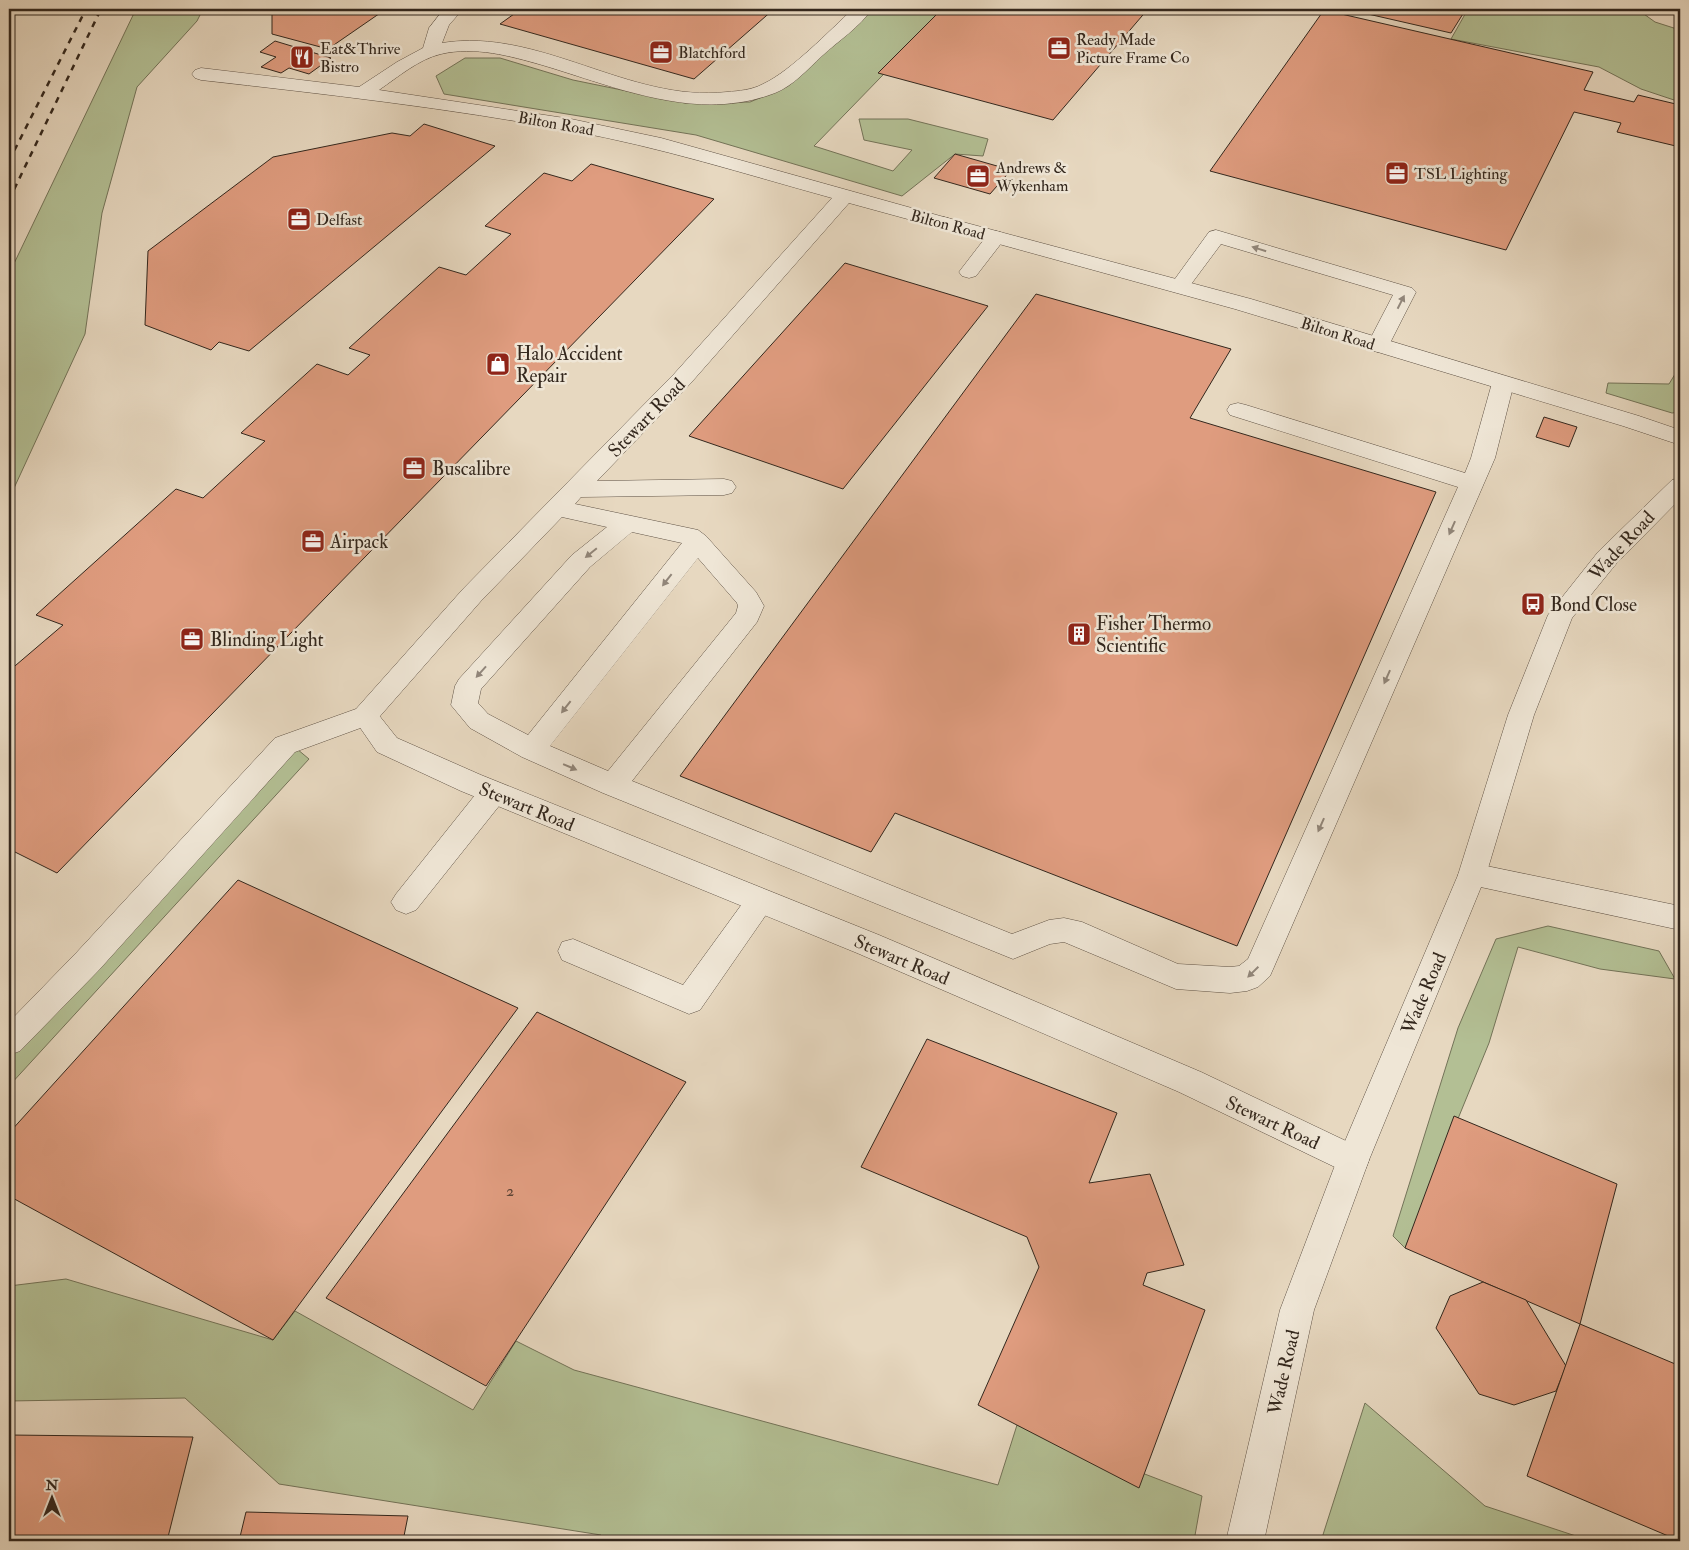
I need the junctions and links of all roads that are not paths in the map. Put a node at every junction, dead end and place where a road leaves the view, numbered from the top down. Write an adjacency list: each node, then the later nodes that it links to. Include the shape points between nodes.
1 (454, 9): 3 (street, via 435,31)
2 (863, 9): 3 (street, via 786,79 769,89 708,100 663,95 514,50 461,47)
3 (431, 51): 5 (street)
4 (201, 74): 5 (street, Bilton Road)
5 (362, 93): 6 (street, Bilton Road, via 571,125 661,144)
6 (845, 195): 7 (street, Bilton Road); 17 (street, Stewart Road, via 682,379)
7 (996, 237): 8 (street); 9 (street, Bilton Road)
8 (969, 272)
9 (1179, 287): 10 (street, Bilton Road); 10 (street, one-way to 9, via 1405,292 1216,236)
10 (1378, 345): 11 (street, Bilton Road)
11 (1504, 383): 13 (street, Bilton Road); 14 (street, via 1483,458)
12 (1238, 410): 14 (street)
13 (1680, 438)
14 (1472, 483): 23 (street, one-way to 23, via 1259,967 1247,978 1176,976 1062,929 1052,930 1013,947)
15 (1680, 486): 25 (street, Wade Road, via 1607,558 1561,615 1522,715)
16 (724, 487): 17 (street)
17 (576, 489): 18 (street, Stewart Road)
18 (557, 508): 19 (street); 21 (street, Stewart Road, via 472,596)
19 (629, 522): 20 (street, via 678,532); 22 (street, one-way to 22, via 581,561 468,686 464,705 479,721)
20 (697, 542): 22 (street, one-way to 22); 23 (street, via 747,598 751,606 748,616)
21 (365, 716): 24 (street, Stewart Road, via 387,744); 30 (street, via 285,745 88,961)
22 (532, 750): 23 (street, one-way to 23)
23 (612, 785)
24 (493, 793): 26 (street, Stewart Road); 27 (street)
25 (1472, 874): 28 (street); 31 (street, Wade Road)
26 (760, 901): 29 (street, via 689,1001); 31 (street, Stewart Road, via 1181,1079)
27 (406, 902)
28 (1680, 918)
29 (573, 951)
30 (9, 1042)
31 (1353, 1160): 32 (street, Wade Road, via 1297,1310)
32 (1245, 1541)

